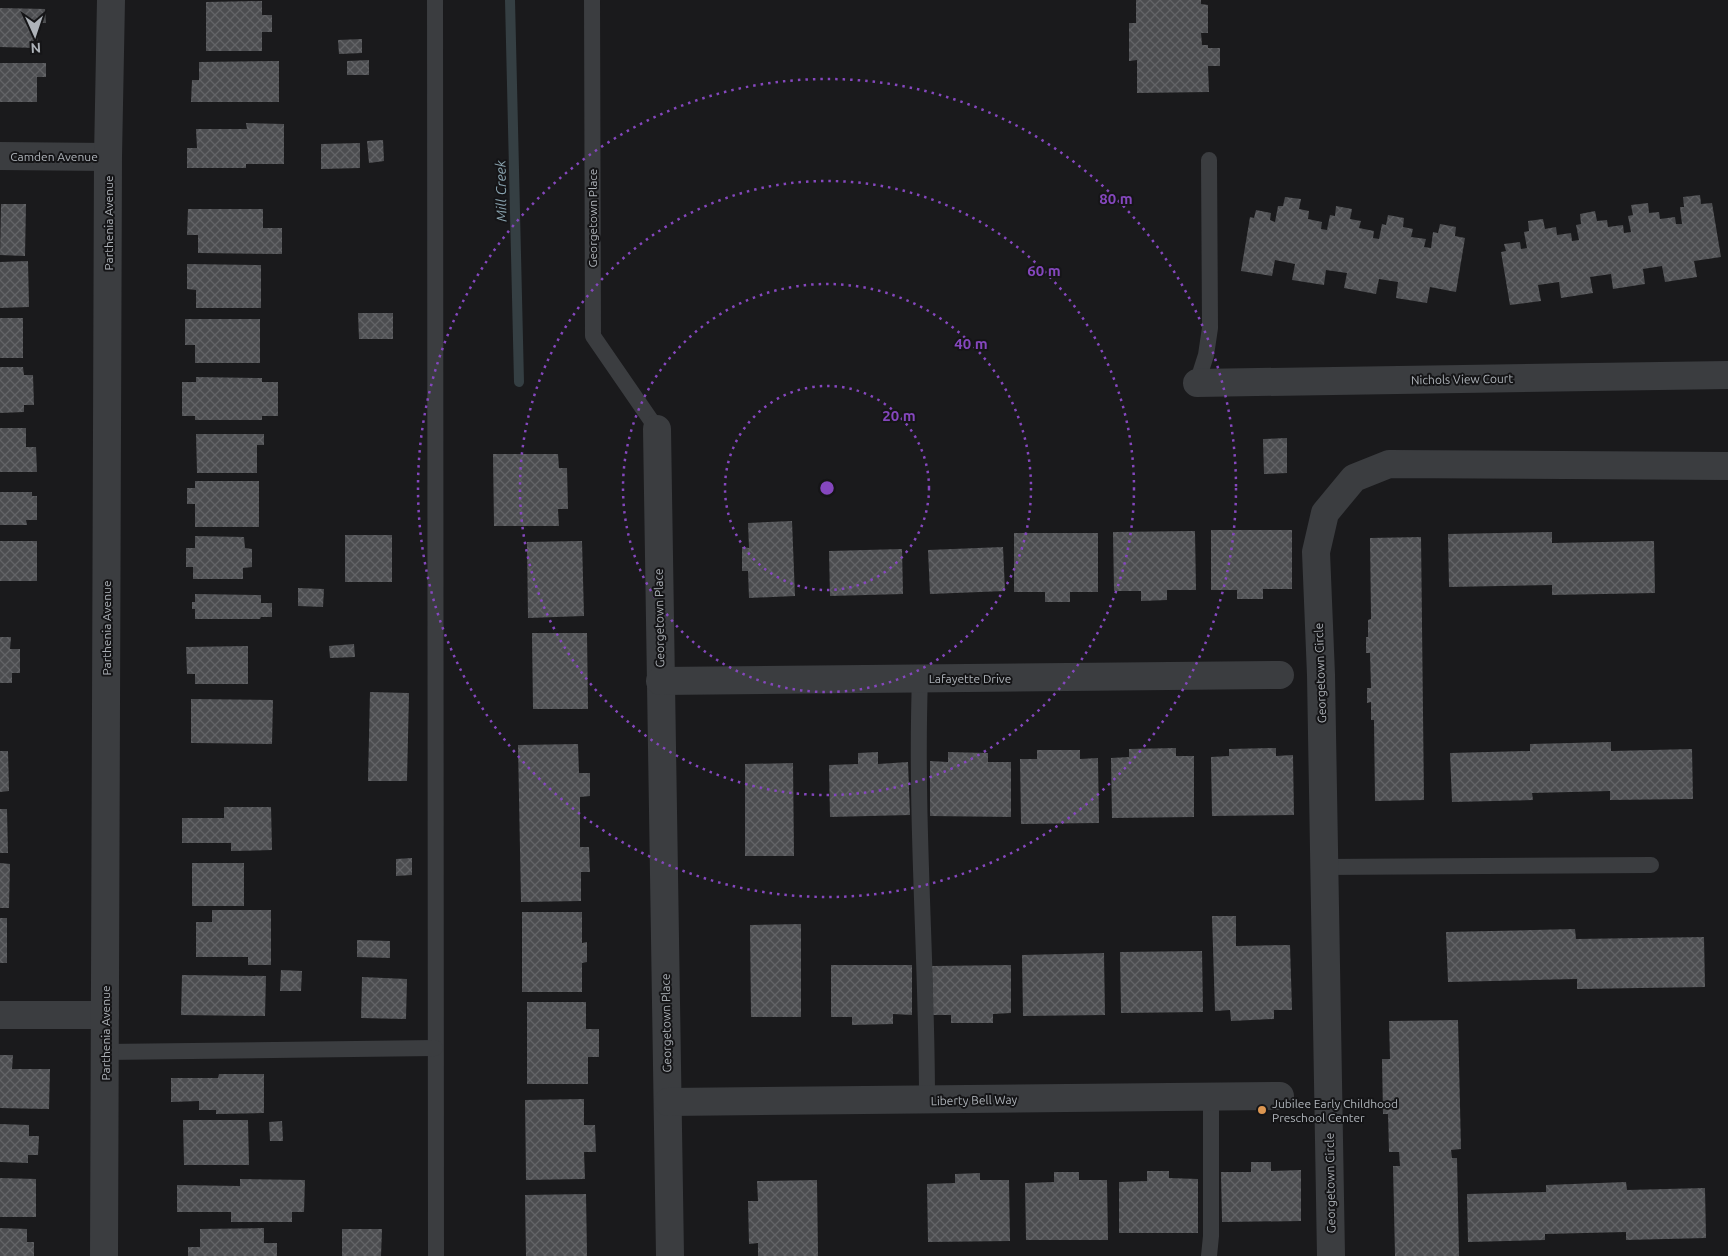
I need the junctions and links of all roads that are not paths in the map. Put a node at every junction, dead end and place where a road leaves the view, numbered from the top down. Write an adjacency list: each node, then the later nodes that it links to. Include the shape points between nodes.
1 (111, 0): 5 (street, Parthenia Avenue)
2 (435, 0): 18 (lane)
3 (592, 0): 9 (lane, Georgetown Place, via 593,336)
4 (0, 156): 5 (street, Camden Avenue)
5 (108, 157): 17 (street, Parthenia Avenue)
6 (1209, 160): 8 (lane, via 1210,328)
7 (1728, 376): 8 (street, Nichols View Court)
8 (1197, 382)
9 (657, 429): 13 (street, Georgetown Place)
10 (1728, 466): 15 (street, Georgetown Circle, via 1388,464 1354,478 1325,513 1316,552)
11 (1280, 675): 12 (street, Lafayette Drive)
12 (920, 678): 13 (street, Lafayette Drive); 22 (lane, via 919,847)
13 (660, 681): 23 (street, Georgetown Place)
14 (1651, 865): 15 (lane)
15 (1324, 867): 28 (street, Georgetown Circle)
16 (0, 1015): 17 (street)
17 (105, 1015): 19 (street, Parthenia Avenue)
18 (435, 1048): 19 (lane); 25 (lane)
19 (104, 1052): 24 (street, Parthenia Avenue)
20 (1280, 1096): 21 (street, Liberty Bell Way)
21 (1210, 1097): 22 (street, Liberty Bell Way); 27 (lane)
22 (927, 1100): 23 (street, Liberty Bell Way)
23 (668, 1102): 26 (street, Georgetown Place)
24 (104, 1256)
25 (436, 1256)
26 (670, 1256)
27 (1210, 1256)
28 (1331, 1256)

